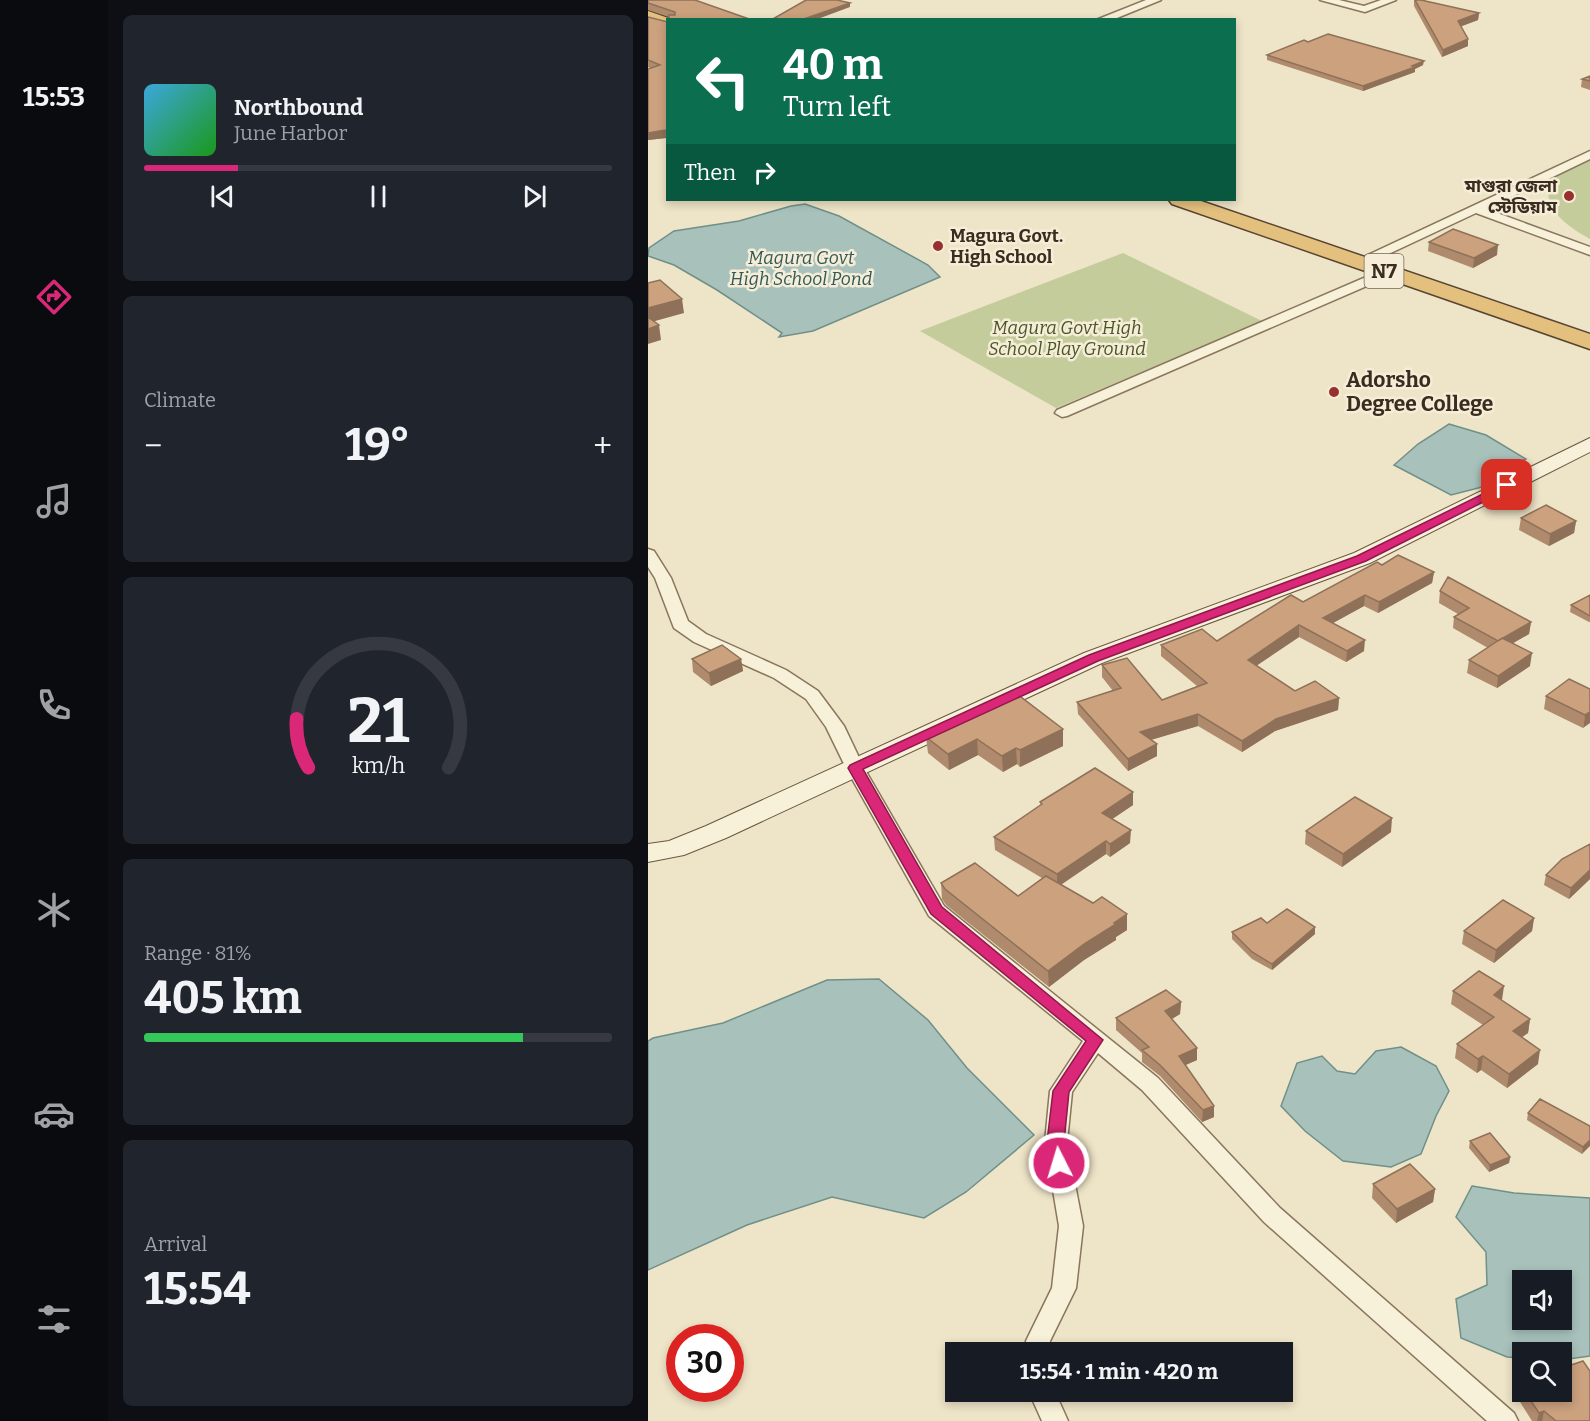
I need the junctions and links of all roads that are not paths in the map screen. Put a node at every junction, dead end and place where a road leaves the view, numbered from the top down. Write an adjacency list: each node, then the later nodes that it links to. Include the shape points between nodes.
1 (1156, 0): 5 (street)
2 (1325, 0): 3 (street, via 1365,9)
3 (1391, 0)
4 (648, 16): 6 (highway)
5 (1106, 18)
6 (666, 22)
7 (1590, 155): 9 (street)
8 (1182, 201): 11 (highway, N7)
9 (1475, 209): 10 (street); 11 (street)
10 (1590, 251)
11 (1360, 262): 12 (highway, N7)
12 (1387, 272): 13 (highway, N7); 14 (street)
13 (1590, 342)
14 (1062, 413)
15 (1590, 444): 17 (main road, via 1362,558 1094,658)
16 (648, 554): 17 (street, via 663,578 680,624 700,638 780,674 812,695 835,726)
17 (855, 768): 18 (main road, via 716,832 674,849); 19 (street, via 936,910)
18 (648, 853)
19 (1095, 1040): 20 (street, via 1061,1091 1056,1142 1071,1226 1064,1288); 23 (street, via 1150,1084 1272,1215)
20 (1038, 1342)
21 (1046, 1402): 22 (street)
22 (1055, 1421)
23 (1505, 1421)

